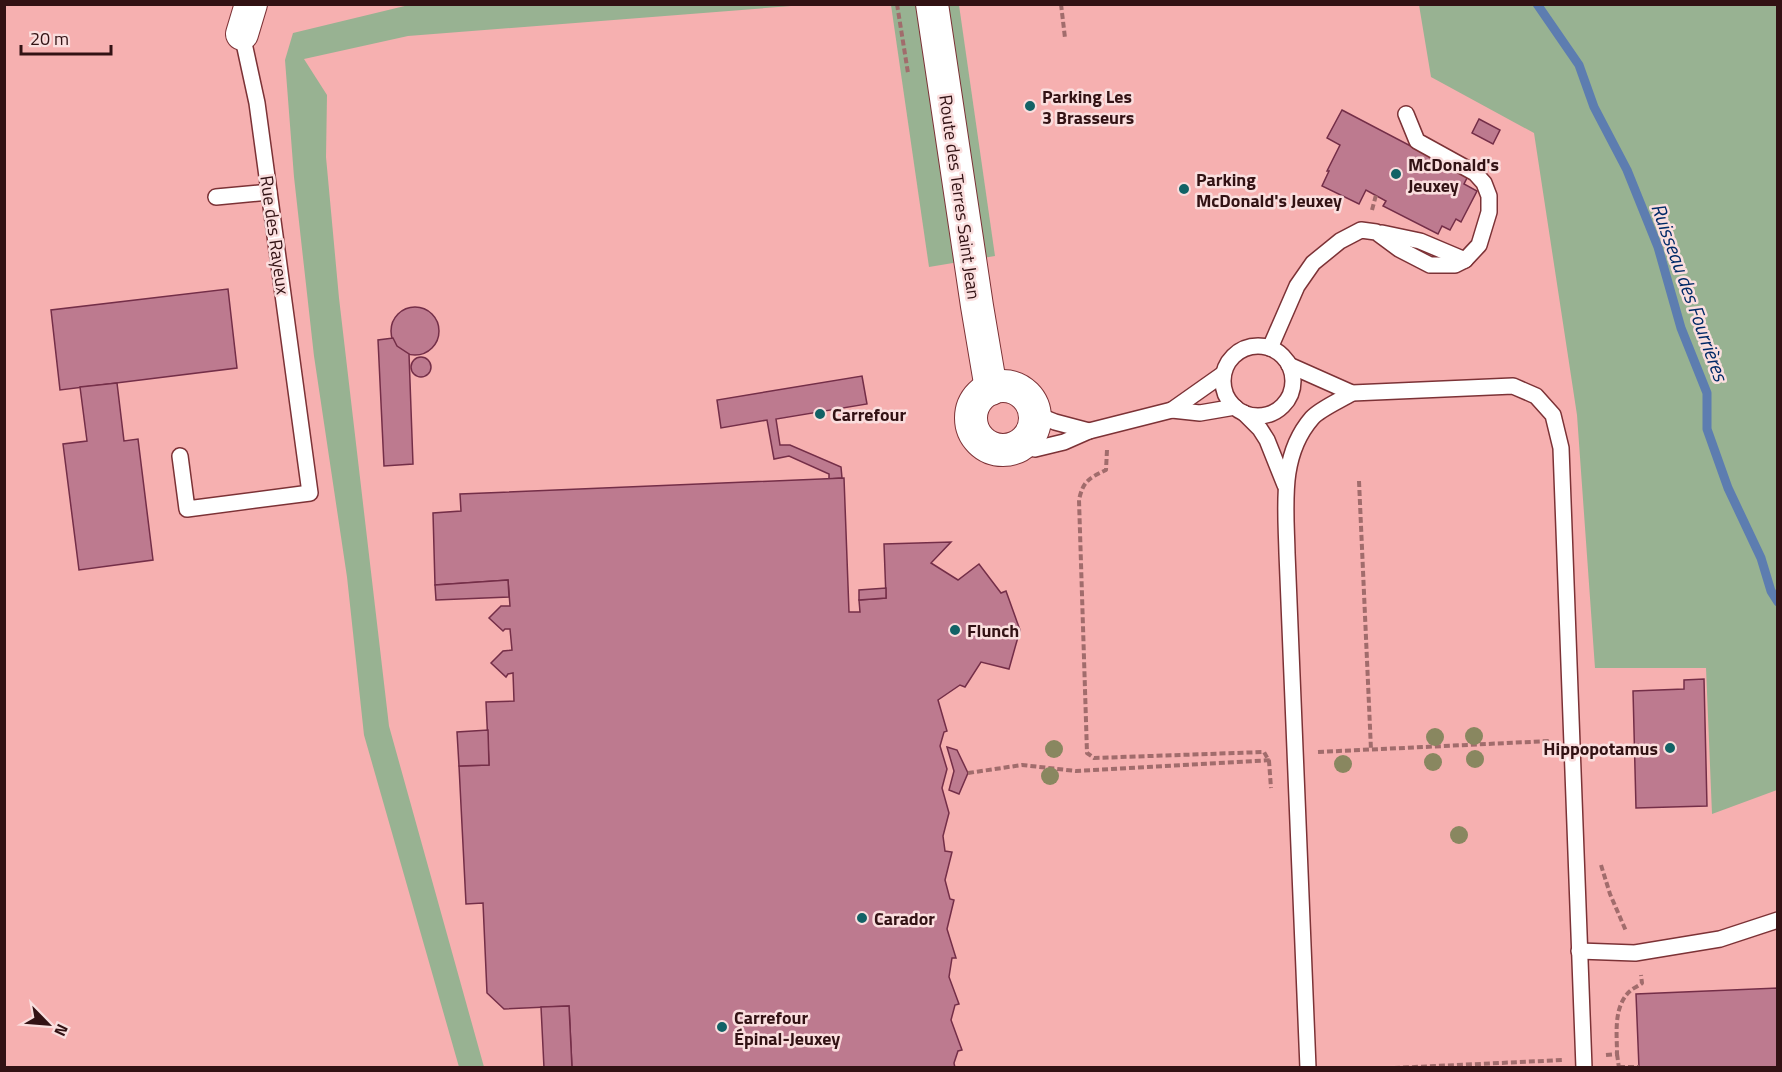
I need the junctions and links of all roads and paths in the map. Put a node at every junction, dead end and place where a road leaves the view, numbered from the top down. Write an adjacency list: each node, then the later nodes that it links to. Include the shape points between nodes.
1 (251, 4): 4 (street, Rue des Rayeux)
2 (932, 4): 12 (street, Route des Terres Saint Jean)
3 (1061, 4): 5 (path)
4 (242, 34): 7 (lane, Rue des Rayeux, via 257,103)
5 (1065, 38)
6 (1406, 114): 9 (lane, via 1417,141 1475,173 1484,183 1489,212 1479,245 1466,260 1455,265 1430,265 1376,232 1361,230 1313,263 1297,286)
7 (269, 192): 8 (lane); 19 (lane, Rue des Rayeux, via 310,493 187,509)
8 (216, 198)
9 (1270, 348): 10 (lane); 11 (lane, via 1243,349 1234,355)
10 (1289, 365): 13 (lane); 15 (lane, via 1293,386 1284,405 1265,415)
11 (1223, 374): 14 (lane); 15 (lane, via 1224,392)
12 (991, 389): 16 (street, via 1012,387 1022,392); 18 (street, via 975,404 972,424 976,435 984,445 996,450)
13 (1352, 393): 21 (lane, via 1313,416 1292,451); 25 (lane, via 1513,386 1536,396 1553,415 1562,448)
14 (1173, 410): 15 (lane); 17 (lane)
15 (1239, 410): 21 (lane, via 1267,440)
16 (1035, 414): 17 (lane); 18 (street, via 1035,426)
17 (1096, 429): 18 (lane, via 1035,449); 23 (path, via 1108,444 1106,470 1082,486 1079,500 1087,753 1094,758 1264,752 1269,761)
18 (1022, 445)
19 (180, 456)
20 (1359, 481): 22 (path)
21 (1286, 485): 29 (lane)
22 (1371, 750)
23 (1272, 795)
24 (1778, 920): 25 (lane, via 1720,939 1635,953)
25 (1579, 951): 30 (lane)
26 (1617, 1054): 27 (path)
27 (1619, 1067): 28 (path)
28 (1639, 1067)
29 (1308, 1068)
30 (1584, 1068)

